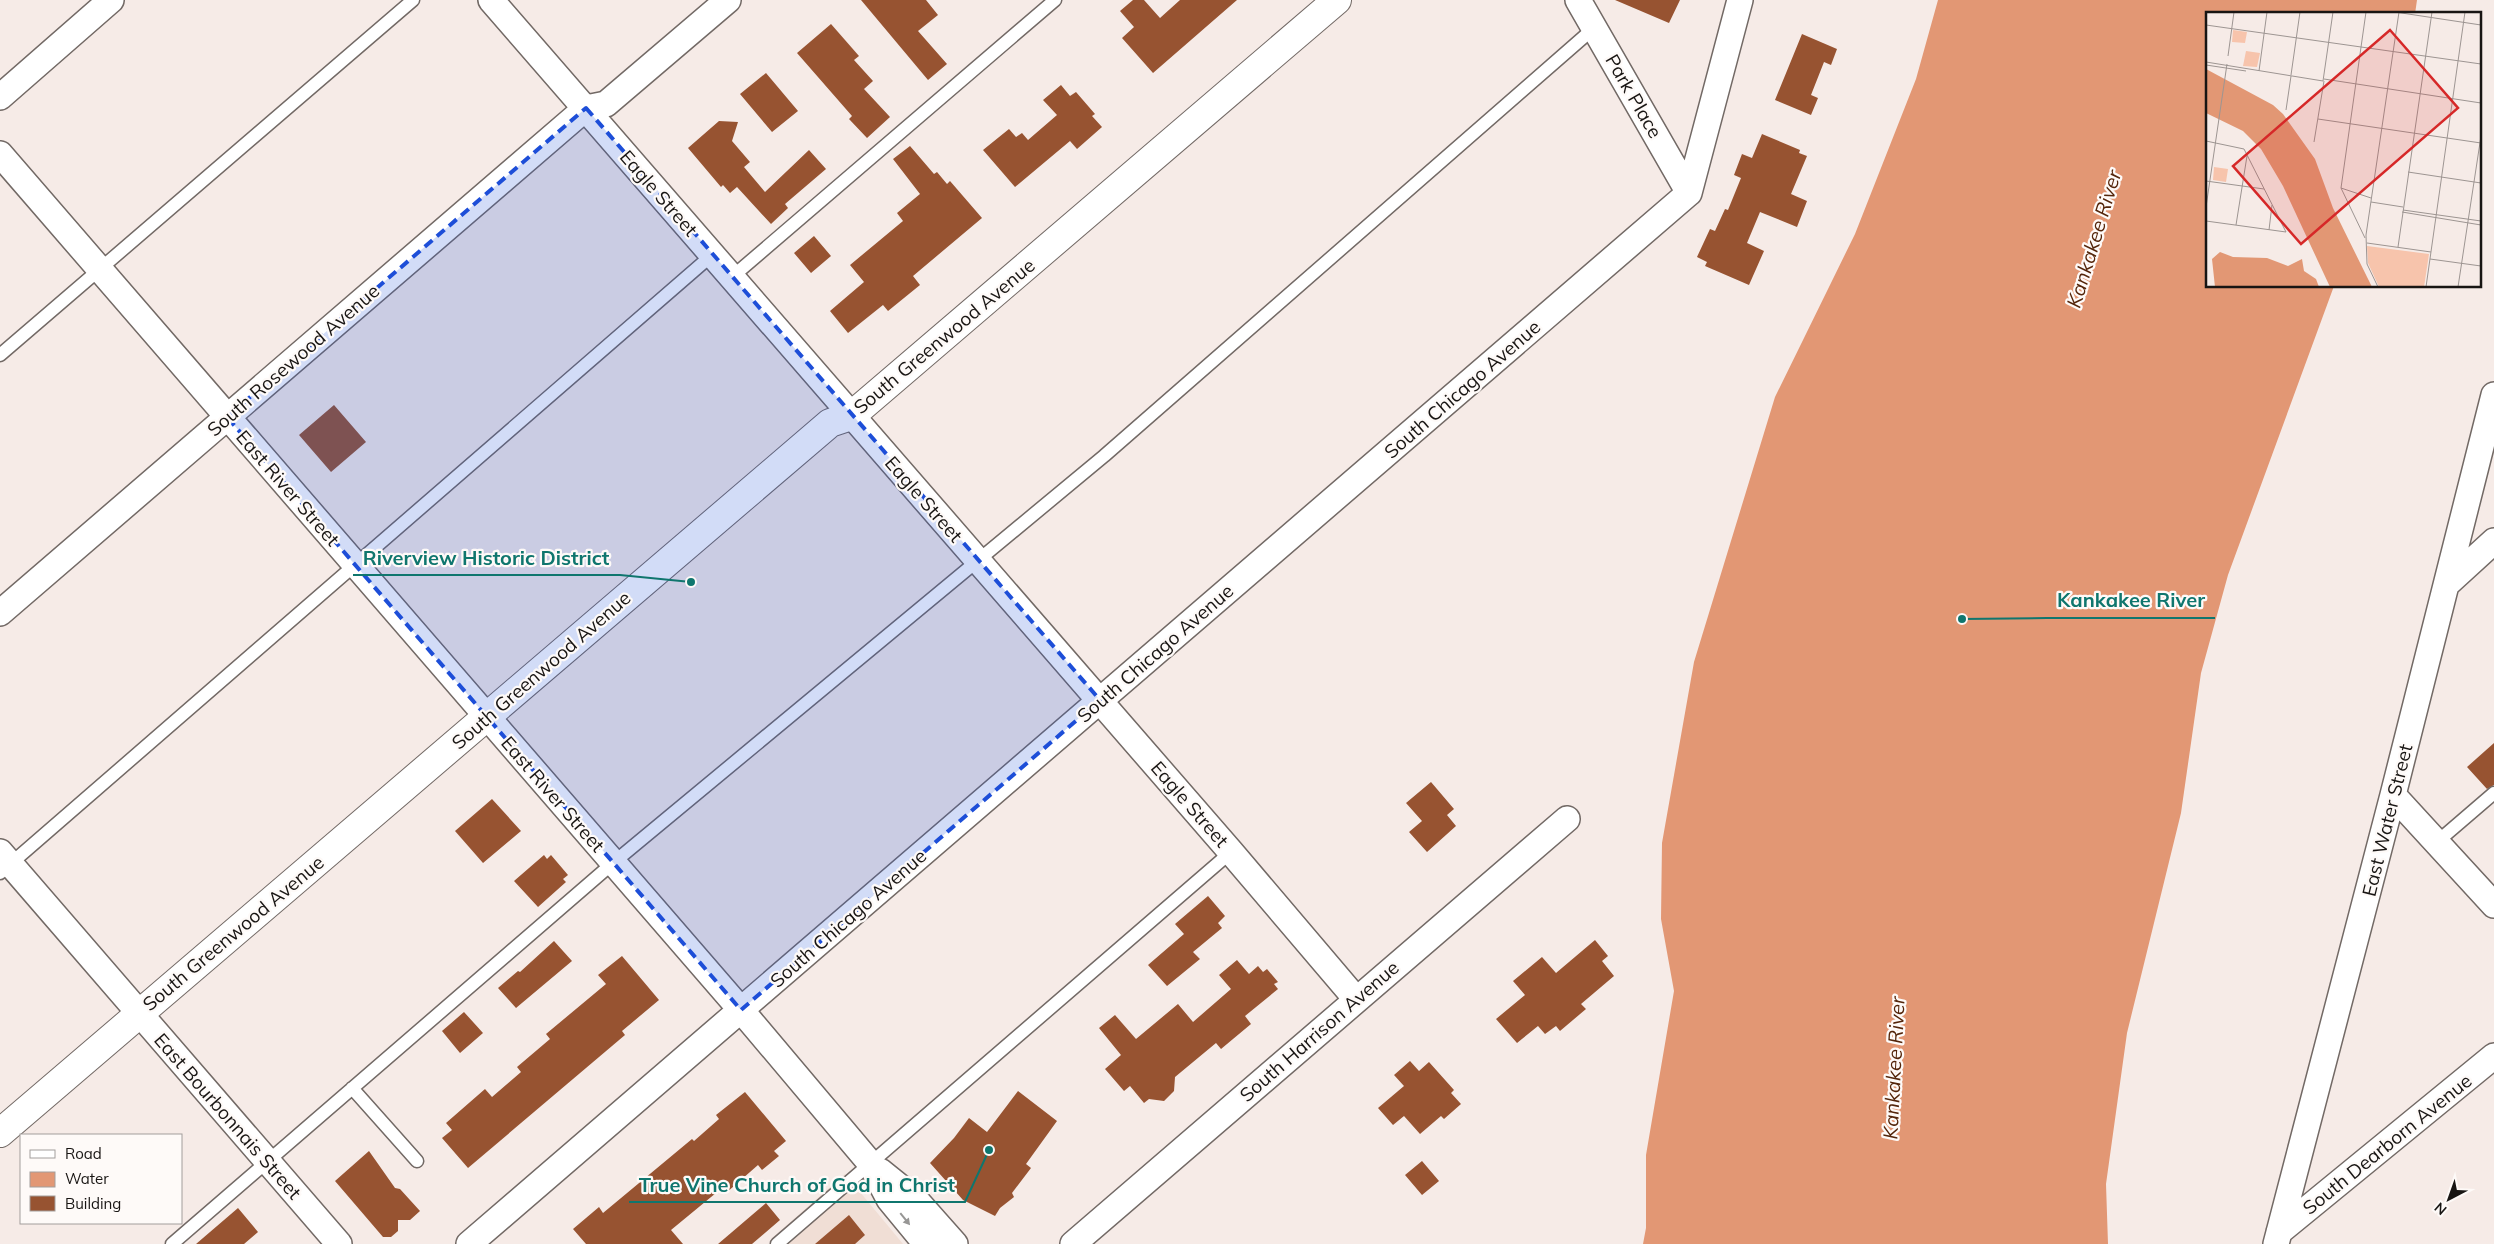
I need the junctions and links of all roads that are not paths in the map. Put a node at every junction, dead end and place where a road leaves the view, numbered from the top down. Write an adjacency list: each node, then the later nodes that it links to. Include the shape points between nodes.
1 (111, 0): 10 (street)
2 (413, 0): 15 (lane)
3 (491, 0): 11 (street, Eagle Street)
4 (728, 0): 11 (street, via 606,104)
5 (1055, 0): 16 (lane)
6 (1337, 0): 19 (street, South Greenwood Avenue)
7 (1578, 0): 9 (street, Park Place)
8 (1740, 0): 13 (street)
9 (1594, 28): 13 (street, Park Place); 22 (lane, via 1104,456)
10 (0, 97)
11 (586, 108): 14 (street, Eagle Street); 20 (street, South Rosewood Avenue)
12 (0, 154): 15 (street, East River Street)
13 (1689, 193): 26 (street, South Chicago Avenue)
14 (712, 255): 16 (street, Eagle Street); 23 (lane)
15 (100, 270): 17 (lane); 20 (street, East River Street)
16 (732, 277): 19 (street, Eagle Street)
17 (0, 355)
18 (2494, 395): 24 (street, East Water Street)
19 (851, 416): 22 (street, Eagle Street); 27 (street, South Greenwood Avenue, via 830,423)
20 (227, 417): 23 (street, East River Street); 25 (street, South Rosewood Avenue)
21 (2494, 541): 24 (street)
22 (977, 560): 26 (street, Eagle Street); 34 (lane)
23 (354, 565): 27 (street, East River Street); 33 (lane)
24 (2447, 584): 29 (street, East Water Street)
25 (0, 613)
26 (1100, 700): 32 (street, Eagle Street); 37 (street, South Chicago Avenue)
27 (486, 717): 34 (street, East River Street); 38 (street, South Greenwood Avenue)
28 (2494, 793): 31 (lane)
29 (2393, 795): 31 (street); 45 (street, East Water Street)
30 (1567, 819): 36 (street, South Harrison Avenue)
31 (2436, 842): 35 (street)
32 (1231, 852): 36 (street, Eagle Street); 44 (lane)
33 (3, 863): 38 (street, East Bourbonnais Street)
34 (613, 863): 37 (street, East River Street); 40 (lane)
35 (2494, 905)
36 (1356, 999): 52 (street, South Harrison Avenue)
37 (741, 1010): 44 (street, East River Street); 48 (street, South Chicago Avenue)
38 (139, 1013): 41 (street, South Greenwood Avenue); 43 (street, East Bourbonnais Street)
39 (2494, 1056): 45 (street, South Dearborn Avenue)
40 (352, 1088): 42 (lane); 43 (lane)
41 (0, 1133)
42 (417, 1161)
43 (267, 1162): 46 (lane); 47 (street, East Bourbonnais Street)
44 (870, 1163): 49 (lane); 50 (street, East River Street, one-way to 50, via 889,1198); 51 (street, East River Street, via 916,1200)
45 (2278, 1238)
46 (172, 1244)
47 (339, 1244)
48 (470, 1244)
49 (776, 1244)
50 (926, 1244)
51 (955, 1244)
52 (1073, 1244)

